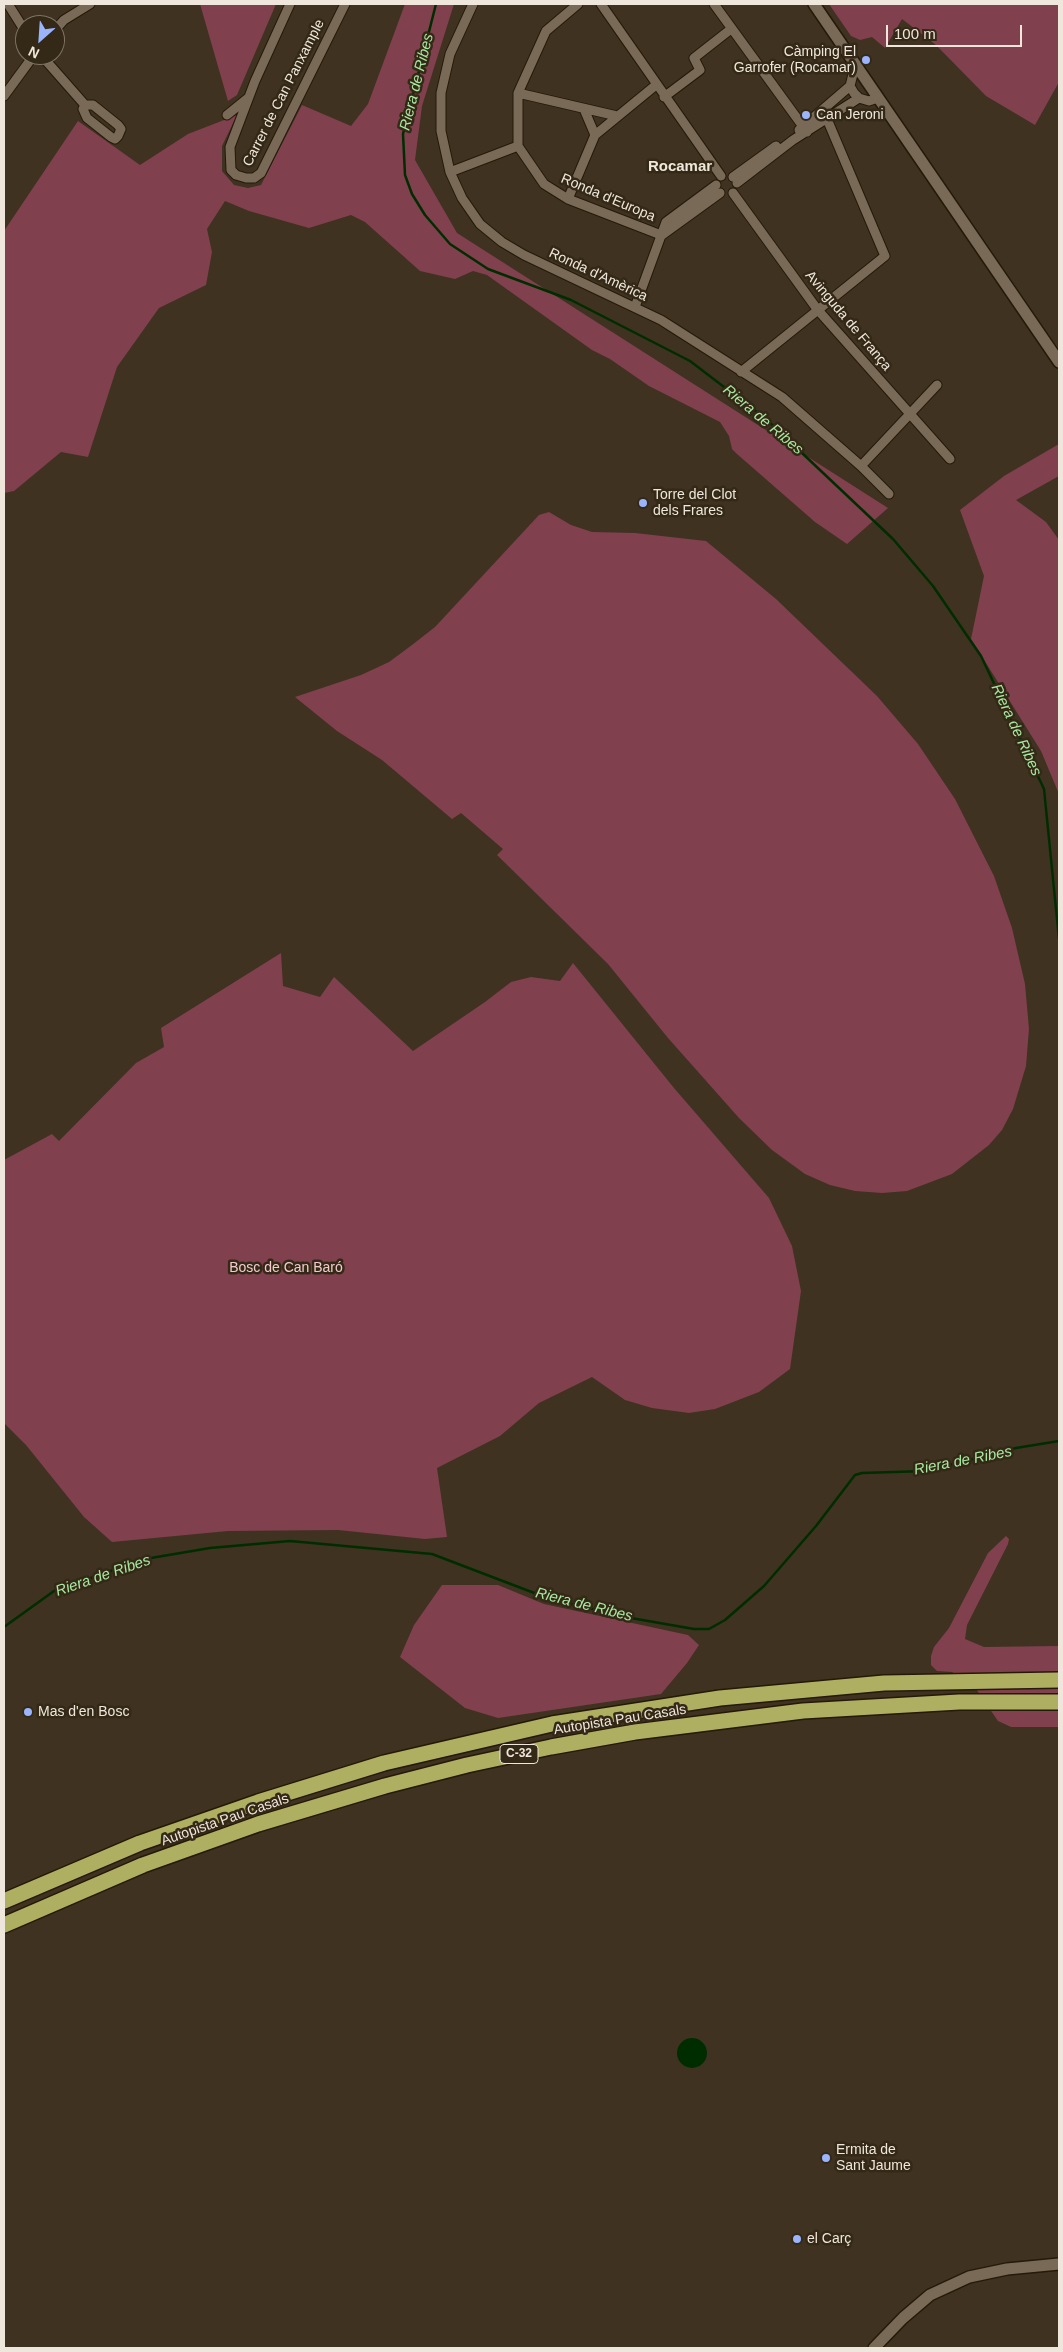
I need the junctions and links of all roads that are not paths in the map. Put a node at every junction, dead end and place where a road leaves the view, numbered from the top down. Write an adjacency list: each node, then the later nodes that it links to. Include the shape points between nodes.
1 (8, 4): 10 (street)
2 (90, 4): 11 (street)
3 (290, 4): 21 (street)
4 (345, 4): 21 (street, Carrer de Can Panxample, via 261,173 254,178 236,176 229,164 230,147)
5 (473, 4): 32 (street, Ronda d'Amèrica, via 450,54 441,93 441,131)
6 (578, 4): 18 (street, via 546,31)
7 (601, 4): 16 (street)
8 (714, 4): 12 (street)
9 (814, 4): 15 (street)
10 (15, 15)
11 (65, 19)
12 (731, 29): 20 (street, via 694,58 700,70); 29 (street)
13 (27, 65): 19 (street)
14 (50, 65): 24 (street)
15 (855, 66): 17 (street); 23 (street)
16 (656, 85): 20 (street); 27 (street)
17 (850, 86): 22 (street); 29 (street)
18 (518, 93): 25 (street); 31 (street)
19 (4, 96)
20 (664, 97): 33 (street)
21 (248, 98): 26 (street)
22 (859, 98): 23 (street, via 869,101); 28 (street)
23 (878, 98): 42 (street)
24 (85, 105)
25 (584, 109): 27 (street); 30 (street)
26 (227, 115)
27 (618, 116): 30 (street)
28 (827, 119): 29 (street); 41 (street, via 885,256)
29 (805, 129): 34 (street)
30 (595, 135): 38 (street)
31 (518, 146): 32 (street); 38 (street, Ronda d'Europa, via 544,184)
32 (450, 172): 40 (street, Ronda d'Amèrica, via 462,198 480,224 502,242)
33 (721, 176): 34 (street, via 725,174); 35 (street)
34 (735, 180): 37 (street)
35 (716, 185): 36 (street); 39 (street, via 666,222)
36 (720, 194): 37 (street); 39 (street)
37 (733, 194): 41 (street, Avinguda de França)
38 (568, 199): 39 (street, Ronda d'Europa)
39 (661, 235): 40 (street)
40 (634, 307): 43 (street, Ronda d'Amèrica, via 661,320)
41 (817, 309): 43 (street); 45 (street, Avinguda de França)
42 (1059, 362)
43 (741, 372): 47 (street, Ronda d'Amèrica, via 782,397)
44 (937, 386): 45 (street)
45 (909, 414): 46 (street, Avinguda de França); 47 (street)
46 (950, 459)
47 (861, 466): 48 (street, Ronda d'Amèrica)
48 (889, 494)
49 (1059, 1680): 51 (highway, Autopista Pau Casals / C-32, via 884,1682 720,1698 552,1724 384,1763 258,1802 140,1843)
50 (1059, 1702): 52 (highway, Autopista Pau Casals / C-32, via 960,1702 803,1711 670,1727 551,1747 385,1786 258,1824 144,1865)
51 (4, 1901)
52 (4, 1925)
53 (1059, 2264): 54 (street, via 1008,2268 969,2277 930,2295)
54 (874, 2348)

